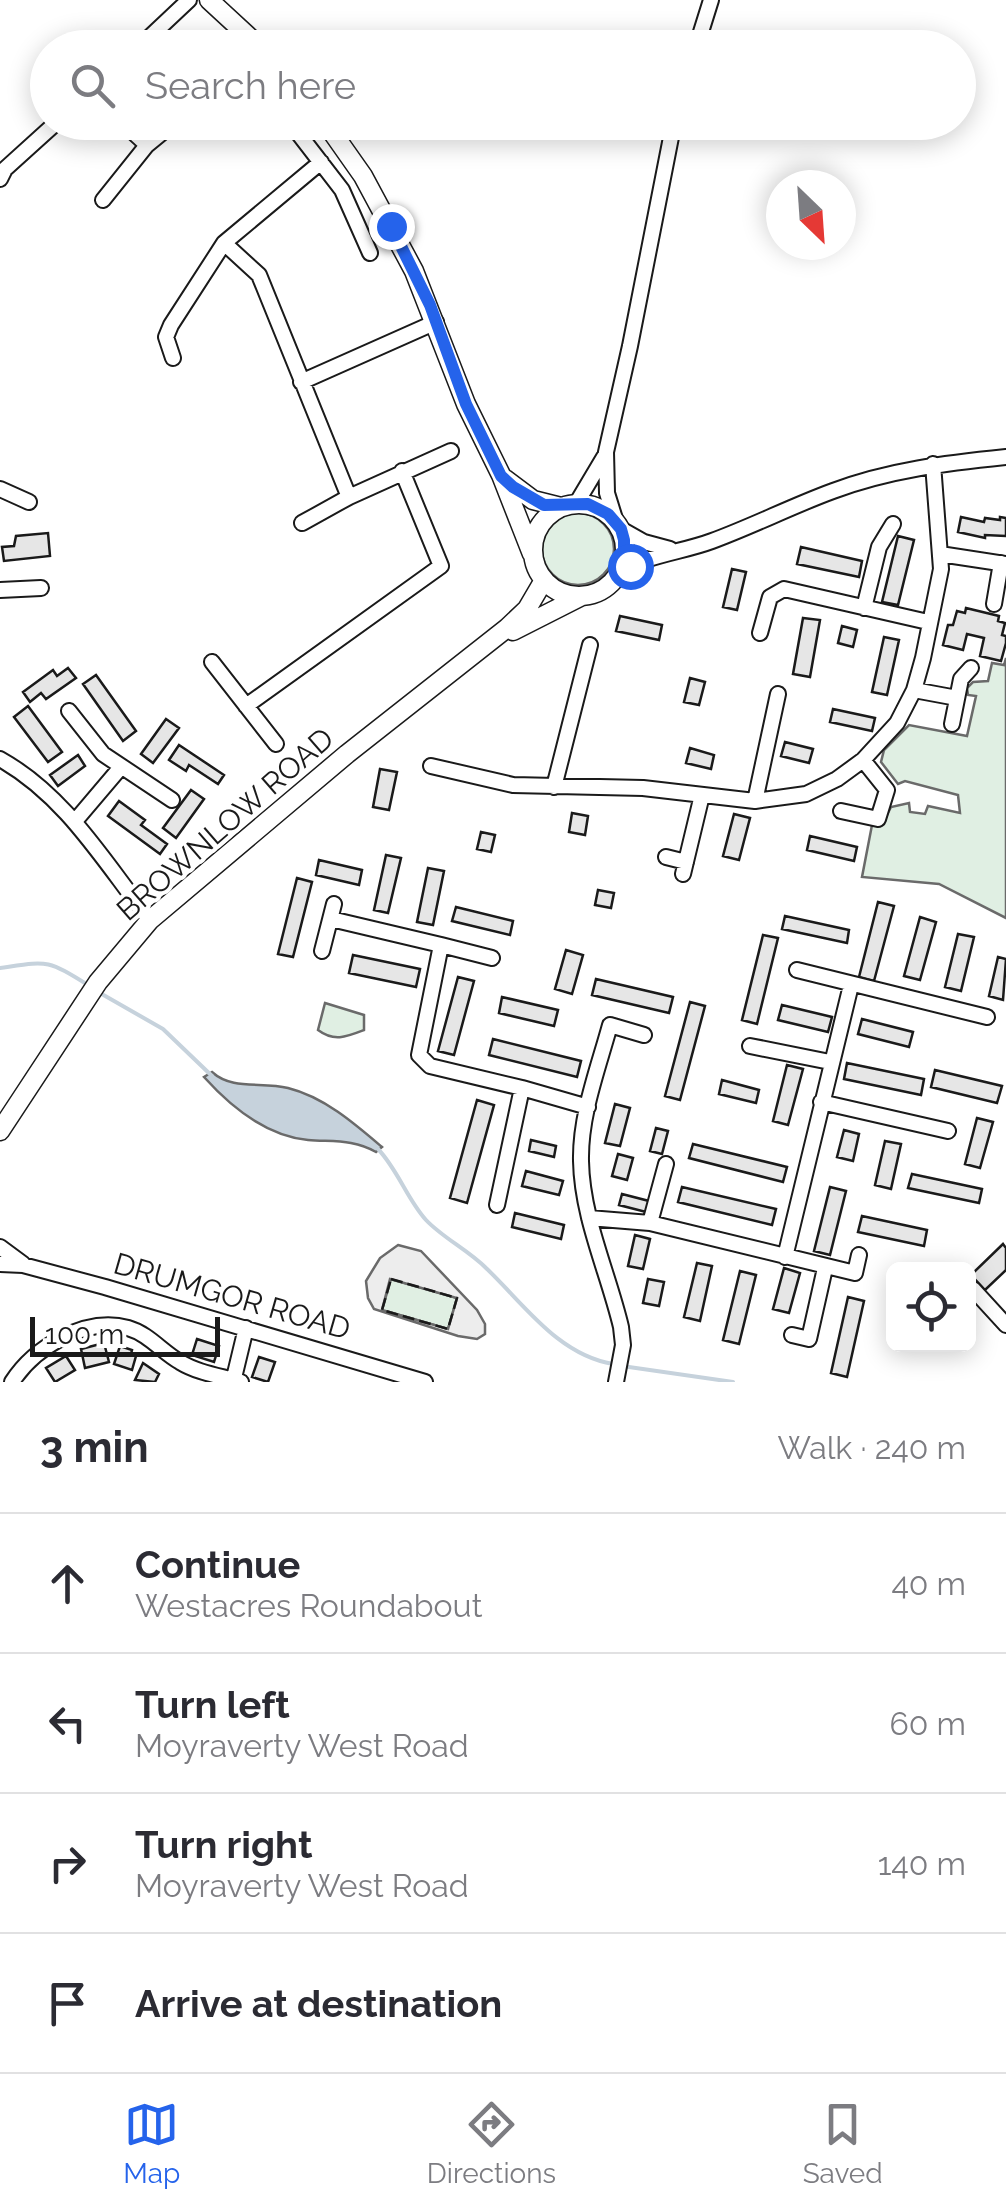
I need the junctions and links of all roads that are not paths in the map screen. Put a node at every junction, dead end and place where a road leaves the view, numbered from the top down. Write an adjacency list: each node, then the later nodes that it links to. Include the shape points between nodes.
1 (189, 0): 4 (street)
2 (210, 0): 5 (main road)
3 (712, 0): 6 (street)
4 (157, 30)
5 (241, 30)
6 (702, 30)
7 (37, 140): 15 (street)
8 (143, 140): 13 (street)
9 (153, 140): 13 (street)
10 (303, 140): 14 (street)
11 (337, 140): 19 (main road, via 391,226)
12 (670, 140): 23 (street)
13 (148, 144): 16 (street)
14 (321, 162): 17 (street); 18 (street, via 342,190)
15 (0, 178)
16 (103, 200)
17 (224, 243): 20 (street, via 171,325 166,337); 21 (street, via 259,274)
18 (370, 252)
19 (436, 322): 21 (street); 27 (main road)
20 (173, 358)
21 (302, 382): 29 (street)
22 (451, 451): 26 (street)
23 (606, 452): 31 (street); 34 (street, via 607,493)
24 (1006, 458): 25 (street)
25 (933, 464): 35 (street, via 833,491); 37 (street)
26 (402, 471): 29 (street); 55 (street, via 442,566)
27 (501, 476): 31 (main road, via 533,500); 36 (main road)
28 (0, 489): 30 (street)
29 (348, 496): 32 (street)
30 (29, 502)
31 (569, 505): 34 (main road, via 599,508); 36 (main road, via 539,526)
32 (302, 522)
33 (893, 524): 45 (street, via 879,547)
34 (618, 526): 35 (street, via 644,542); 39 (main road, via 626,552)
35 (689, 548): 39 (street, via 638,561)
36 (532, 554): 40 (main road)
37 (940, 554): 38 (street); 46 (street)
38 (1004, 564): 44 (street)
39 (618, 574): 43 (main road, via 609,586)
40 (544, 580): 43 (main road, via 554,590); 48 (main road, BROWNLOW ROAD, via 528,609)
41 (40, 588): 42 (street)
42 (0, 590)
43 (582, 596): 48 (main road, BROWNLOW ROAD)
44 (994, 604)
45 (864, 608): 46 (street); 47 (street, via 784,589 770,596)
46 (928, 622): 52 (street)
47 (760, 633)
48 (490, 642): 70 (main road, BROWNLOW ROAD)
49 (590, 646): 63 (street)
50 (212, 662): 55 (street)
51 (971, 668): 54 (street)
52 (914, 690): 54 (street); 60 (street, via 897,723)
53 (778, 694): 66 (street)
54 (957, 698): 57 (street)
55 (246, 706): 58 (street)
56 (69, 711): 62 (street)
57 (952, 724)
58 (276, 744)
59 (0, 759): 68 (street, via 26,773)
60 (863, 760): 66 (street, via 806,794); 67 (street, via 887,790 878,819)
61 (432, 766): 63 (street)
62 (121, 767): 65 (street); 68 (street)
63 (554, 787): 64 (street)
64 (702, 796): 66 (street); 69 (street, via 685,868)
65 (172, 800)
66 (755, 801)
67 (841, 811)
68 (76, 820): 70 (street)
69 (666, 857)
70 (150, 920): 83 (main road, BROWNLOW ROAD, via 98,982)
71 (441, 945): 72 (street, via 332,912); 73 (street); 80 (street, via 419,1046 422,1060)
72 (322, 951)
73 (492, 958)
74 (798, 970): 75 (street)
75 (850, 985): 76 (street); 79 (street)
76 (987, 1017)
77 (644, 1035): 82 (street, via 610,1025)
78 (750, 1046): 79 (street)
79 (830, 1062): 81 (street)
80 (522, 1088): 82 (street); 86 (street)
81 (821, 1102): 84 (street); 91 (street)
82 (588, 1107): 87 (street, via 581,1161)
83 (0, 1131)
84 (948, 1131)
85 (666, 1164): 88 (street)
86 (497, 1205)
87 (589, 1218): 88 (street); 100 (street, via 617,1310 623,1345)
88 (650, 1223): 91 (street)
89 (0, 1248): 93 (street, DRUMGOR ROAD)
90 (859, 1256): 94 (street, via 856,1273)
91 (784, 1257): 94 (street)
92 (0, 1264): 93 (street, DRUMGOR ROAD)
93 (23, 1265): 98 (street, DRUMGOR ROAD)
94 (826, 1268): 99 (street, via 809,1339)
95 (976, 1291): 96 (street)
96 (999, 1306): 97 (street)
97 (1006, 1324)
98 (246, 1328): 101 (street); 103 (street, DRUMGOR ROAD)
99 (792, 1335)
100 (617, 1379)
101 (236, 1381): 102 (street, via 184,1364 137,1331 113,1326 54,1342)
102 (12, 1382)
103 (426, 1382)

